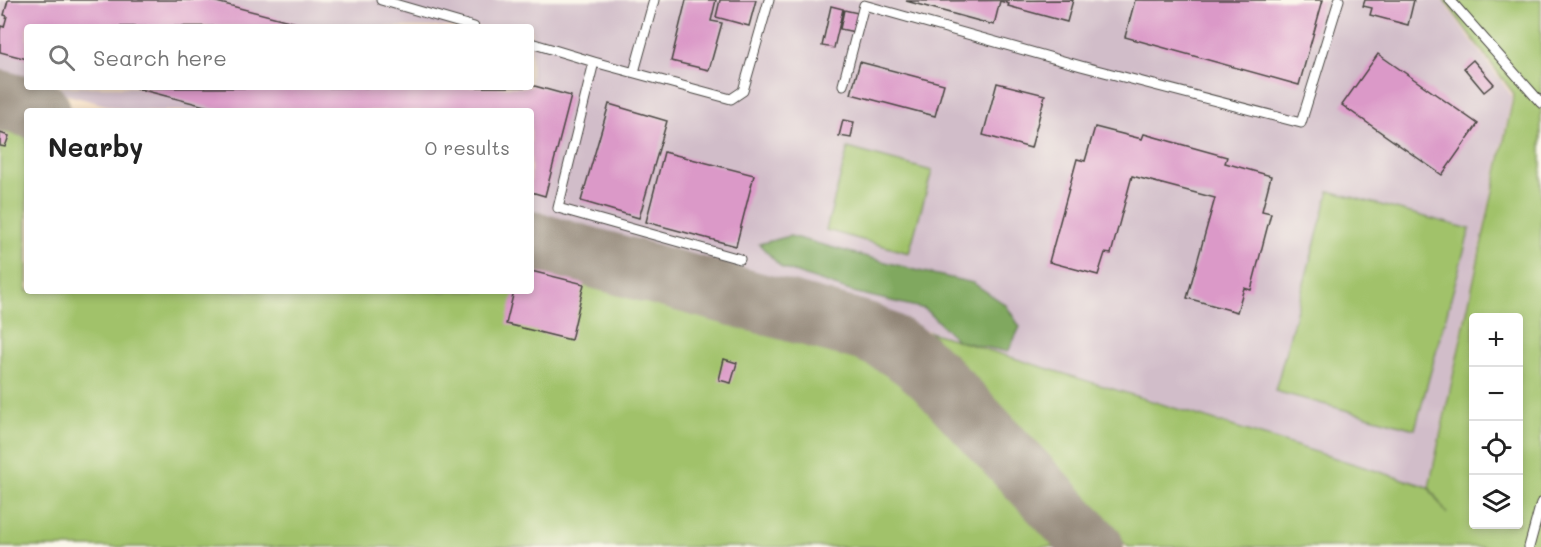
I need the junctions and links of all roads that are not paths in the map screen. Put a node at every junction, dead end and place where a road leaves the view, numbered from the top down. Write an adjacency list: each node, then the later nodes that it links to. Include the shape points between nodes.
1 (381, 0): 6 (lane)
2 (654, 0): 9 (lane)
3 (769, 0): 9 (lane, via 743,91 731,99)
4 (1339, 0): 10 (lane, via 1301,123 864,5)
5 (1450, 0): 11 (lane)
6 (464, 24)
7 (534, 45): 8 (lane)
8 (594, 62): 9 (lane); 12 (lane, via 558,208)
9 (634, 72)
10 (843, 85)
11 (1541, 103)
12 (740, 259)
13 (1541, 503): 14 (lane)
14 (1529, 547)

